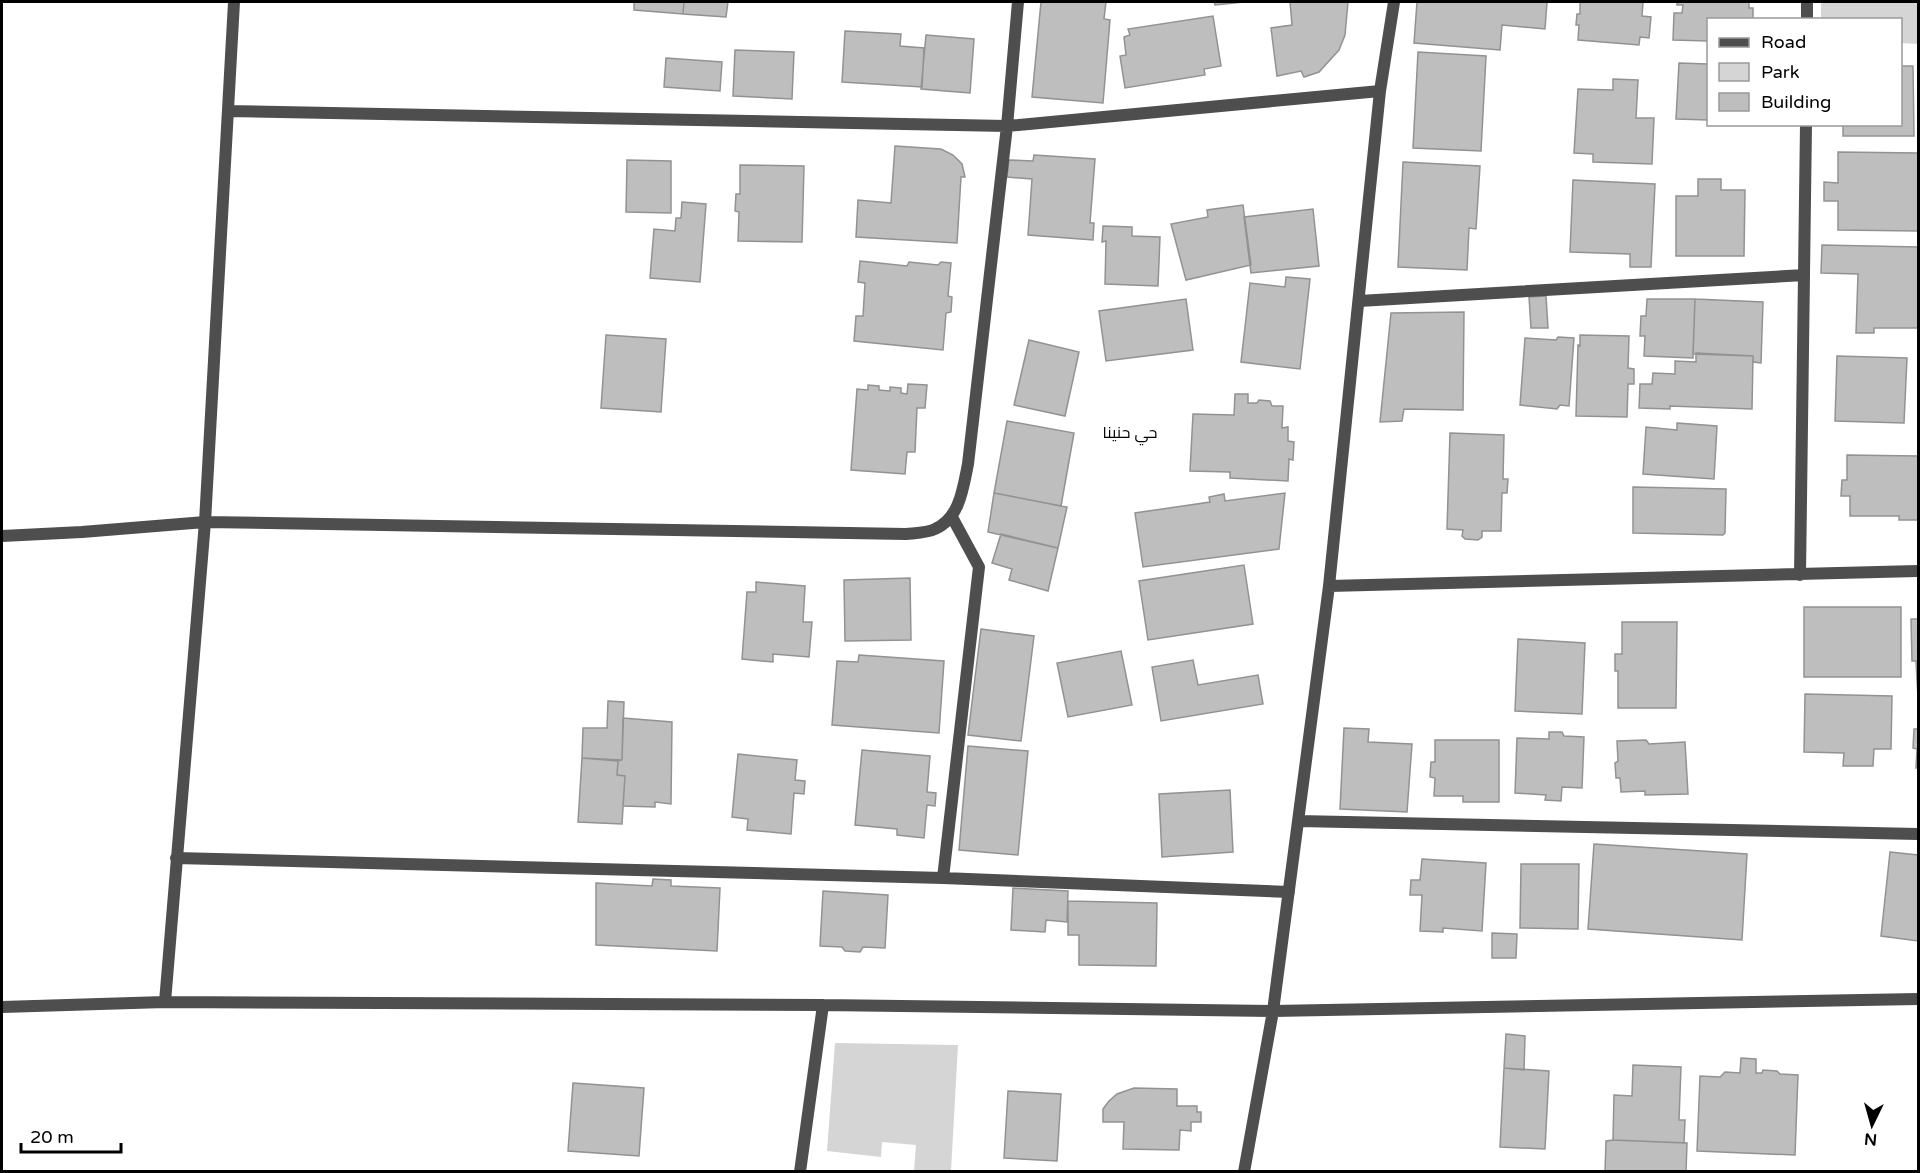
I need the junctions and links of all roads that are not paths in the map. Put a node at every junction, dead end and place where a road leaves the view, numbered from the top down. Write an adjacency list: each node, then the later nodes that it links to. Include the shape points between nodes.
1 (234, 2): 7 (street)
2 (1018, 2): 8 (street)
3 (1394, 2): 6 (street)
4 (1808, 2): 5 (street)
5 (1807, 18)
6 (1380, 92): 8 (street); 11 (street)
7 (229, 111): 8 (street); 13 (street)
8 (1007, 126): 12 (street, via 968,464)
9 (1806, 126): 10 (street)
10 (1804, 275): 11 (street); 16 (street)
11 (1359, 301): 17 (street)
12 (952, 517): 13 (street, via 934,530 906,534); 21 (street, via 979,567)
13 (205, 522): 14 (street); 20 (street)
14 (2, 536)
15 (1918, 571): 16 (street)
16 (1800, 575): 17 (street)
17 (1329, 586): 18 (street)
18 (1298, 821): 19 (street); 22 (street)
19 (1918, 834)
20 (176, 858): 21 (street); 24 (street)
21 (943, 878): 22 (street)
22 (1289, 892): 27 (street)
23 (1918, 999): 27 (street)
24 (165, 1002): 25 (street); 26 (street)
25 (823, 1005): 27 (street); 28 (street)
26 (2, 1007)
27 (1273, 1011): 29 (street)
28 (800, 1172)
29 (1244, 1172)

